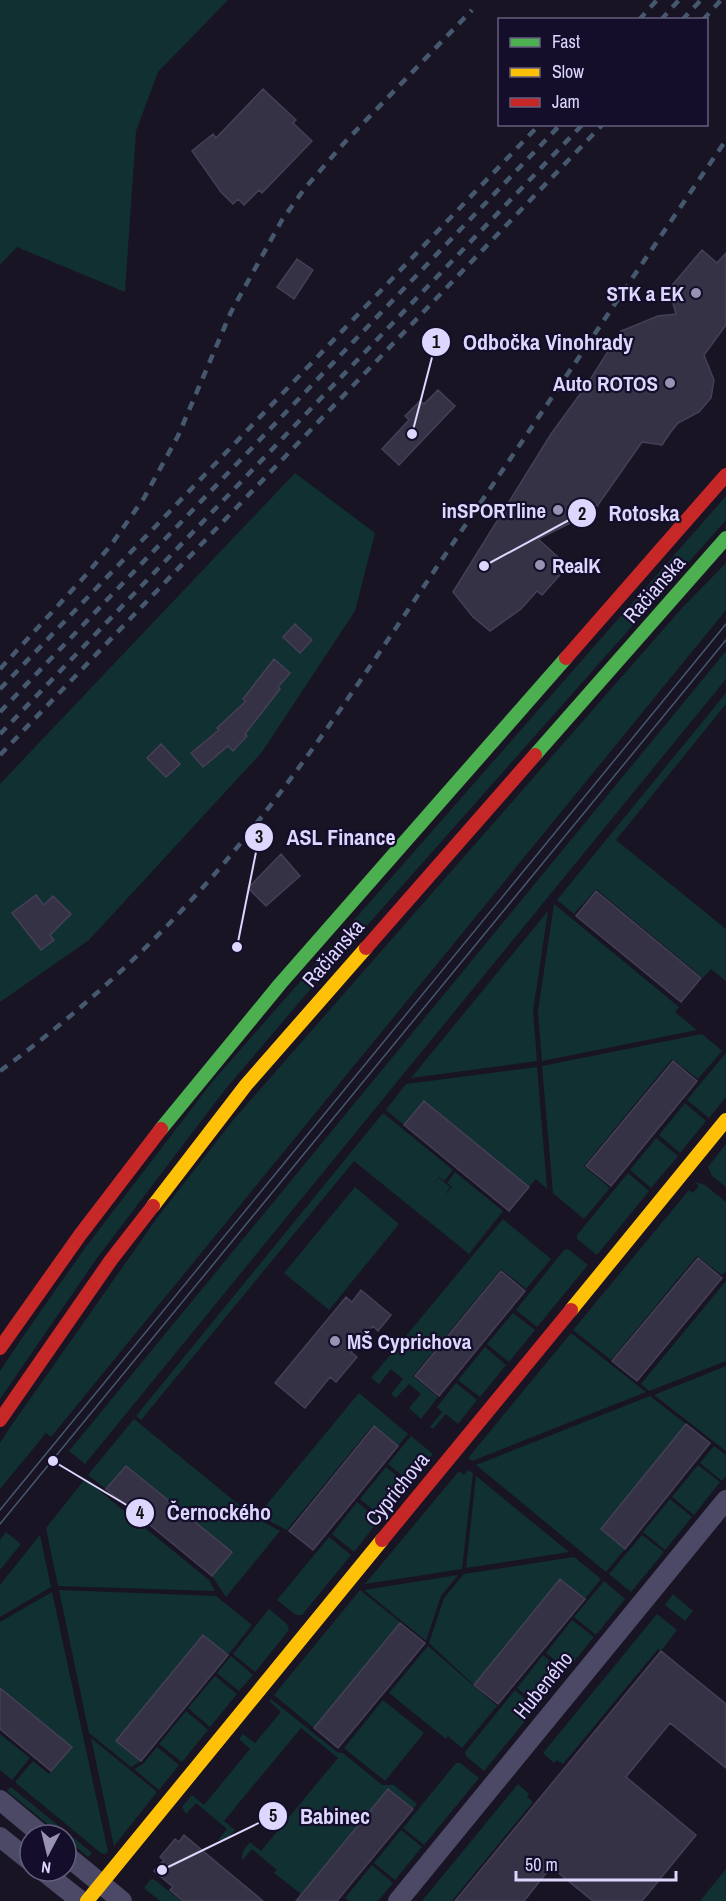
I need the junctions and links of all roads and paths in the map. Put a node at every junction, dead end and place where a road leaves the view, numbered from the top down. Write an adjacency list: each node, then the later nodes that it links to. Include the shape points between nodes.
1 (726, 475): 4 (main road, Račianska, via 181,1102)
2 (726, 538): 5 (main road, Račianska, via 246,1085 111,1260)
3 (726, 1120): 13 (main road, Cyprichova)
4 (0, 1348)
5 (0, 1420)
6 (726, 1500): 17 (street, Hubeného)
7 (0, 1800): 8 (street)
8 (28, 1823)
9 (0, 1837): 10 (street)
10 (18, 1851)
11 (78, 1865): 13 (street)
12 (58, 1883): 14 (street)
13 (101, 1884): 15 (main road, Cyprichova); 16 (street)
14 (81, 1901)
15 (87, 1901)
16 (122, 1901)
17 (398, 1901)

